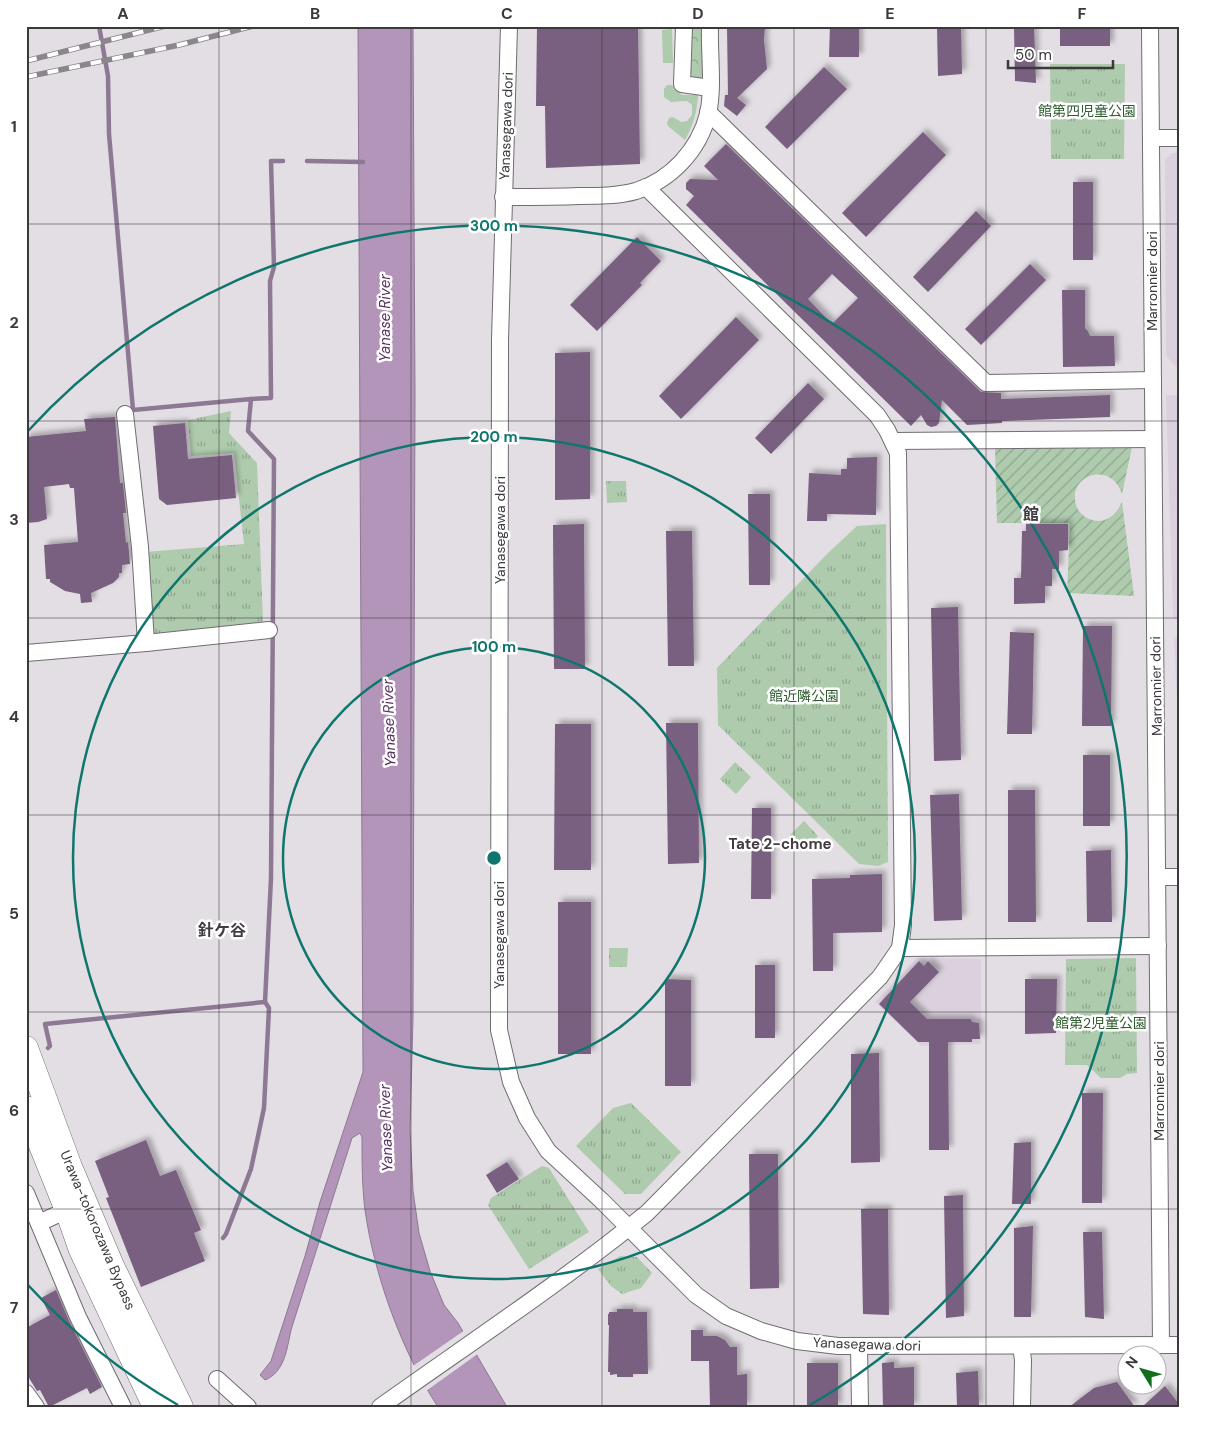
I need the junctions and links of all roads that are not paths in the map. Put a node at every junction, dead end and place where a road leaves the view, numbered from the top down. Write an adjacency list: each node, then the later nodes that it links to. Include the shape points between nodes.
1 (509, 26): 10 (street, Yanasegawa dori)
2 (684, 26): 5 (street, via 682,84)
3 (710, 26): 5 (street)
4 (1150, 26): 7 (street, Marronnier dori)
5 (710, 88): 6 (street)
6 (708, 112): 9 (street, via 688,156 673,171); 11 (street, via 986,383)
7 (1151, 138): 8 (street); 11 (street, Marronnier dori)
8 (1179, 138)
9 (646, 187): 10 (street, via 610,195); 14 (street, via 877,414)
10 (503, 197): 27 (street, Yanasegawa dori, via 499,1030 511,1082 527,1118 548,1151)
11 (1153, 380): 13 (street, Marronnier dori)
12 (125, 414): 16 (street, via 140,547)
13 (1153, 439): 14 (street); 18 (street, Marronnier dori)
14 (893, 441): 21 (street, via 898,453 903,926)
15 (269, 630): 16 (street)
16 (146, 643): 17 (street)
17 (26, 653)
18 (1157, 877): 19 (street); 20 (street, Marronnier dori)
19 (1179, 877)
20 (1158, 946): 21 (street); 28 (street, Marronnier dori)
21 (900, 948): 27 (street, via 874,983 647,1213)
22 (26, 1048): 37 (highway, Urawa-tokorozawa Bypass, via 70,1167 112,1266)
23 (26, 1108): 25 (highway, Urawa-tokorozawa Bypass)
24 (26, 1193): 26 (street)
25 (67, 1210): 26 (street); 36 (highway, Urawa-tokorozawa Bypass, via 81,1250)
26 (39, 1223): 35 (street, via 78,1318)
27 (628, 1228): 30 (street, Yanasegawa dori, via 696,1295 726,1316 761,1331 797,1341); 39 (street)
28 (1161, 1345): 29 (street, Yanasegawa dori); 31 (street, Yanasegawa dori)
29 (1179, 1345)
30 (859, 1346): 31 (street, Yanasegawa dori); 40 (street)
31 (1021, 1346): 41 (street)
32 (217, 1379): 38 (street)
33 (26, 1393): 34 (street)
34 (36, 1407)
35 (123, 1407)
36 (154, 1407)
37 (181, 1407)
38 (248, 1407)
39 (380, 1407)
40 (860, 1407)
41 (1022, 1407)

